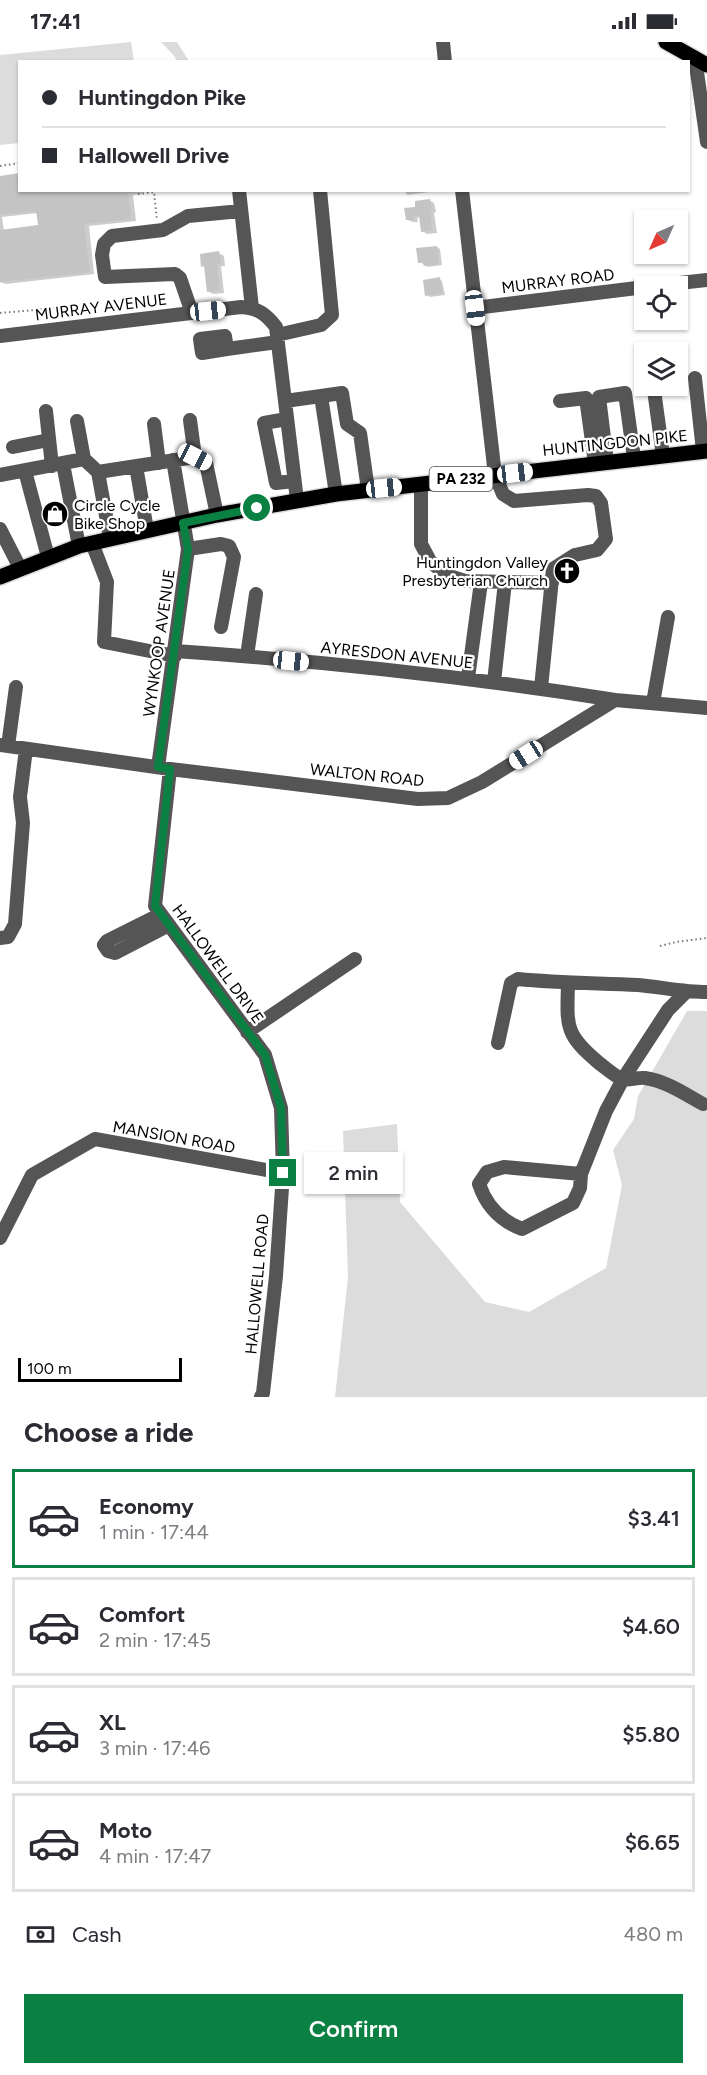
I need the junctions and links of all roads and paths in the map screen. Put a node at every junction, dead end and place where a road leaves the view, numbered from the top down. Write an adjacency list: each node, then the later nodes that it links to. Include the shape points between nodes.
1 (442, 42): 4 (street)
2 (666, 42): 3 (main road)
3 (680, 46): 5 (main road)
4 (445, 60)
5 (701, 62): 6 (street)
6 (695, 110): 7 (street)
7 (707, 141)
8 (18, 163): 9 (path)
9 (0, 166)
10 (239, 192): 14 (street)
11 (320, 192): 25 (street, via 332,315 321,325)
12 (462, 192): 20 (street)
13 (138, 194): 15 (path, via 154,192)
14 (241, 211): 19 (street); 21 (street, via 188,216 164,230 112,236 104,244 105,277 175,274)
15 (157, 220)
16 (707, 280): 17 (street)
17 (688, 282)
18 (634, 288): 20 (street, MURRAY ROAD)
19 (252, 308): 21 (street, MURRAY AVENUE); 25 (street, via 267,315 276,327)
20 (475, 308): 54 (street)
21 (192, 313): 24 (street, MURRAY AVENUE)
22 (0, 314): 23 (path, via 58,308)
23 (59, 320)
24 (0, 336)
25 (277, 338): 26 (street); 30 (street)
26 (227, 349)
27 (695, 378): 41 (street)
28 (321, 396): 30 (street); 57 (street, via 342,393 347,424 360,433); 58 (street)
29 (655, 396): 42 (street)
30 (285, 401): 33 (street)
31 (560, 401): 47 (street, via 586,398)
32 (46, 411): 37 (street)
33 (287, 419): 38 (street); 40 (street, via 264,423)
34 (190, 420): 43 (street)
35 (77, 421): 45 (street)
36 (154, 423): 48 (street)
37 (49, 440): 39 (street); 49 (street)
38 (290, 446): 40 (street); 55 (street)
39 (14, 447)
40 (269, 450): 55 (street, via 276,483)
41 (705, 451): 42 (main road, HUNTINGDON PIKE / PA 232)
42 (663, 456): 44 (main road, HUNTINGDON PIKE / PA 232)
43 (195, 457): 46 (street); 60 (street, via 206,463)
44 (634, 458): 47 (main road, HUNTINGDON PIKE / PA 232); 47 (street, via 631,392 599,397)
45 (84, 459): 49 (street); 52 (street)
46 (173, 460): 48 (street); 61 (street, WYNKOOP AVENUE)
47 (601, 462): 54 (main road, HUNTINGDON PIKE / PA 232)
48 (159, 463): 50 (street)
49 (58, 465): 51 (street); 65 (street)
50 (136, 466): 52 (street); 63 (street)
51 (25, 471): 53 (street); 67 (street)
52 (98, 472): 64 (street)
53 (0, 475)
54 (495, 475): 56 (main road, HUNTINGDON PIKE / PA 232); 72 (street, via 503,494 513,501 588,495 596,496 601,503 606,539 597,550 575,555 553,569)
55 (294, 482): 59 (street)
56 (421, 484): 57 (main road, HUNTINGDON PIKE / PA 232); 70 (street, via 421,544 430,561 446,574)
57 (368, 490): 58 (main road, HUNTINGDON PIKE / PA 232)
58 (336, 494): 59 (main road, HUNTINGDON PIKE / PA 232)
59 (297, 500): 60 (main road, HUNTINGDON PIKE / PA 232)
60 (217, 515): 61 (main road, HUNTINGDON PIKE / PA 232)
61 (183, 523): 63 (main road, HUNTINGDON PIKE / PA 232); 66 (street, WYNKOOP AVENUE)
62 (0, 529): 68 (street)
63 (147, 530): 64 (main road, HUNTINGDON PIKE / PA 232)
64 (110, 538): 65 (main road, HUNTINGDON PIKE / PA 232)
65 (85, 545): 67 (main road, HUNTINGDON PIKE / PA 232); 76 (street, AYRESDON AVENUE, via 107,582 104,642)
66 (188, 549): 75 (street, via 230,546 234,557); 76 (street, WYNKOOP AVENUE)
67 (48, 557): 68 (main road, HUNTINGDON PIKE / PA 232)
68 (20, 568): 69 (main road, HUNTINGDON PIKE / PA 232)
69 (0, 577)
70 (481, 582): 71 (street); 78 (street)
71 (505, 582): 72 (street); 79 (street)
72 (552, 584): 81 (street)
73 (256, 594): 77 (street)
74 (668, 618): 83 (street)
75 (221, 627)
76 (175, 654): 77 (street, AYRESDON AVENUE); 87 (street, WYNKOOP AVENUE)
77 (247, 656): 78 (street, AYRESDON AVENUE)
78 (468, 678): 79 (street, AYRESDON AVENUE)
79 (494, 682): 81 (street, AYRESDON AVENUE)
80 (16, 687): 85 (street)
81 (541, 688): 82 (street, AYRESDON AVENUE)
82 (615, 700): 83 (street); 87 (street, WALTON ROAD, via 482,783 448,798 418,798)
83 (653, 703): 84 (street)
84 (707, 708)
85 (4, 746): 86 (street, WALTON ROAD)
86 (26, 749): 87 (street, WALTON ROAD); 88 (street, via 15,924 8,937)
87 (164, 768): 95 (street, HALLOWELL DRIVE, via 155,906)
88 (0, 938)
89 (707, 938): 90 (path)
90 (660, 946)
91 (355, 959): 95 (street)
92 (568, 983): 93 (street); 96 (street, via 511,983); 97 (street, via 571,1034 584,1050)
93 (686, 992): 94 (street); 97 (street, via 668,1010)
94 (707, 992)
95 (247, 1032): 99 (street, HALLOWELL DRIVE, via 265,1055 281,1108)
96 (498, 1042)
97 (623, 1079): 98 (street, via 644,1077); 100 (street)
98 (704, 1104)
99 (283, 1173): 101 (street, MANSION ROAD, via 95,1139 32,1175); 102 (street, HALLOWELL ROAD, via 276,1276)
100 (581, 1174): 100 (street, via 504,1167 487,1172 479,1184 484,1198 507,1223 522,1229 573,1203)
101 (0, 1238)
102 (261, 1397)

